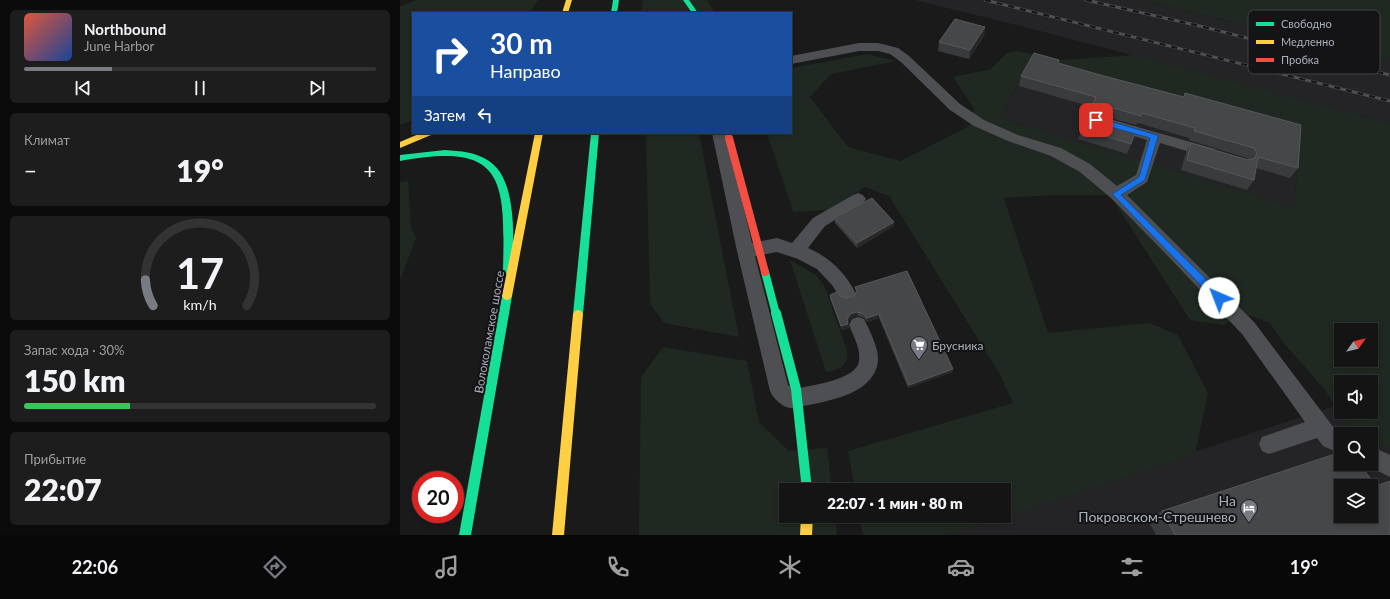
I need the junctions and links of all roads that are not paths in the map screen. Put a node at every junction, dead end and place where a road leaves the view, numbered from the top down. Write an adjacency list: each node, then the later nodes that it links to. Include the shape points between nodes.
1 (568, 0): 4 (main road); 5 (main road)
2 (616, 0): 6 (main road)
3 (686, 0): 7 (main road)
4 (561, 12)
5 (566, 12)
6 (614, 12)
7 (694, 12)
8 (792, 60): 19 (lane, via 859,47 878,47 894,51 955,107 979,123 1013,138 1056,152 1085,168)
9 (1103, 122): 15 (lane)
10 (426, 134): 16 (main road)
11 (539, 134): 23 (main road, Волоколамское шоссе)
12 (595, 134): 34 (main road)
13 (719, 134): 21 (lane)
14 (728, 134): 31 (main road, bridge, via 796,389)
15 (1155, 137): 17 (lane); 19 (lane, via 1142,178)
16 (404, 143)
17 (1220, 156)
18 (400, 158): 23 (main road, via 433,152 455,152 478,158 496,171 508,206)
19 (1116, 194): 26 (lane, via 1248,328)
20 (858, 199): 22 (lane, via 819,222)
21 (745, 251): 22 (lane, via 777,244); 25 (lane, via 780,391 791,399 855,382 865,374 869,361)
22 (796, 251): 24 (lane, via 823,264)
23 (508, 292): 33 (main road, Волоколамское шоссе)
24 (847, 294)
25 (858, 325)
26 (1321, 427): 27 (lane); 28 (lane)
27 (1334, 441)
28 (1269, 444)
29 (1378, 461): 30 (lane)
30 (1390, 466)
31 (806, 483)
32 (807, 523): 35 (main road)
33 (465, 535)
34 (558, 535)
35 (806, 535)

